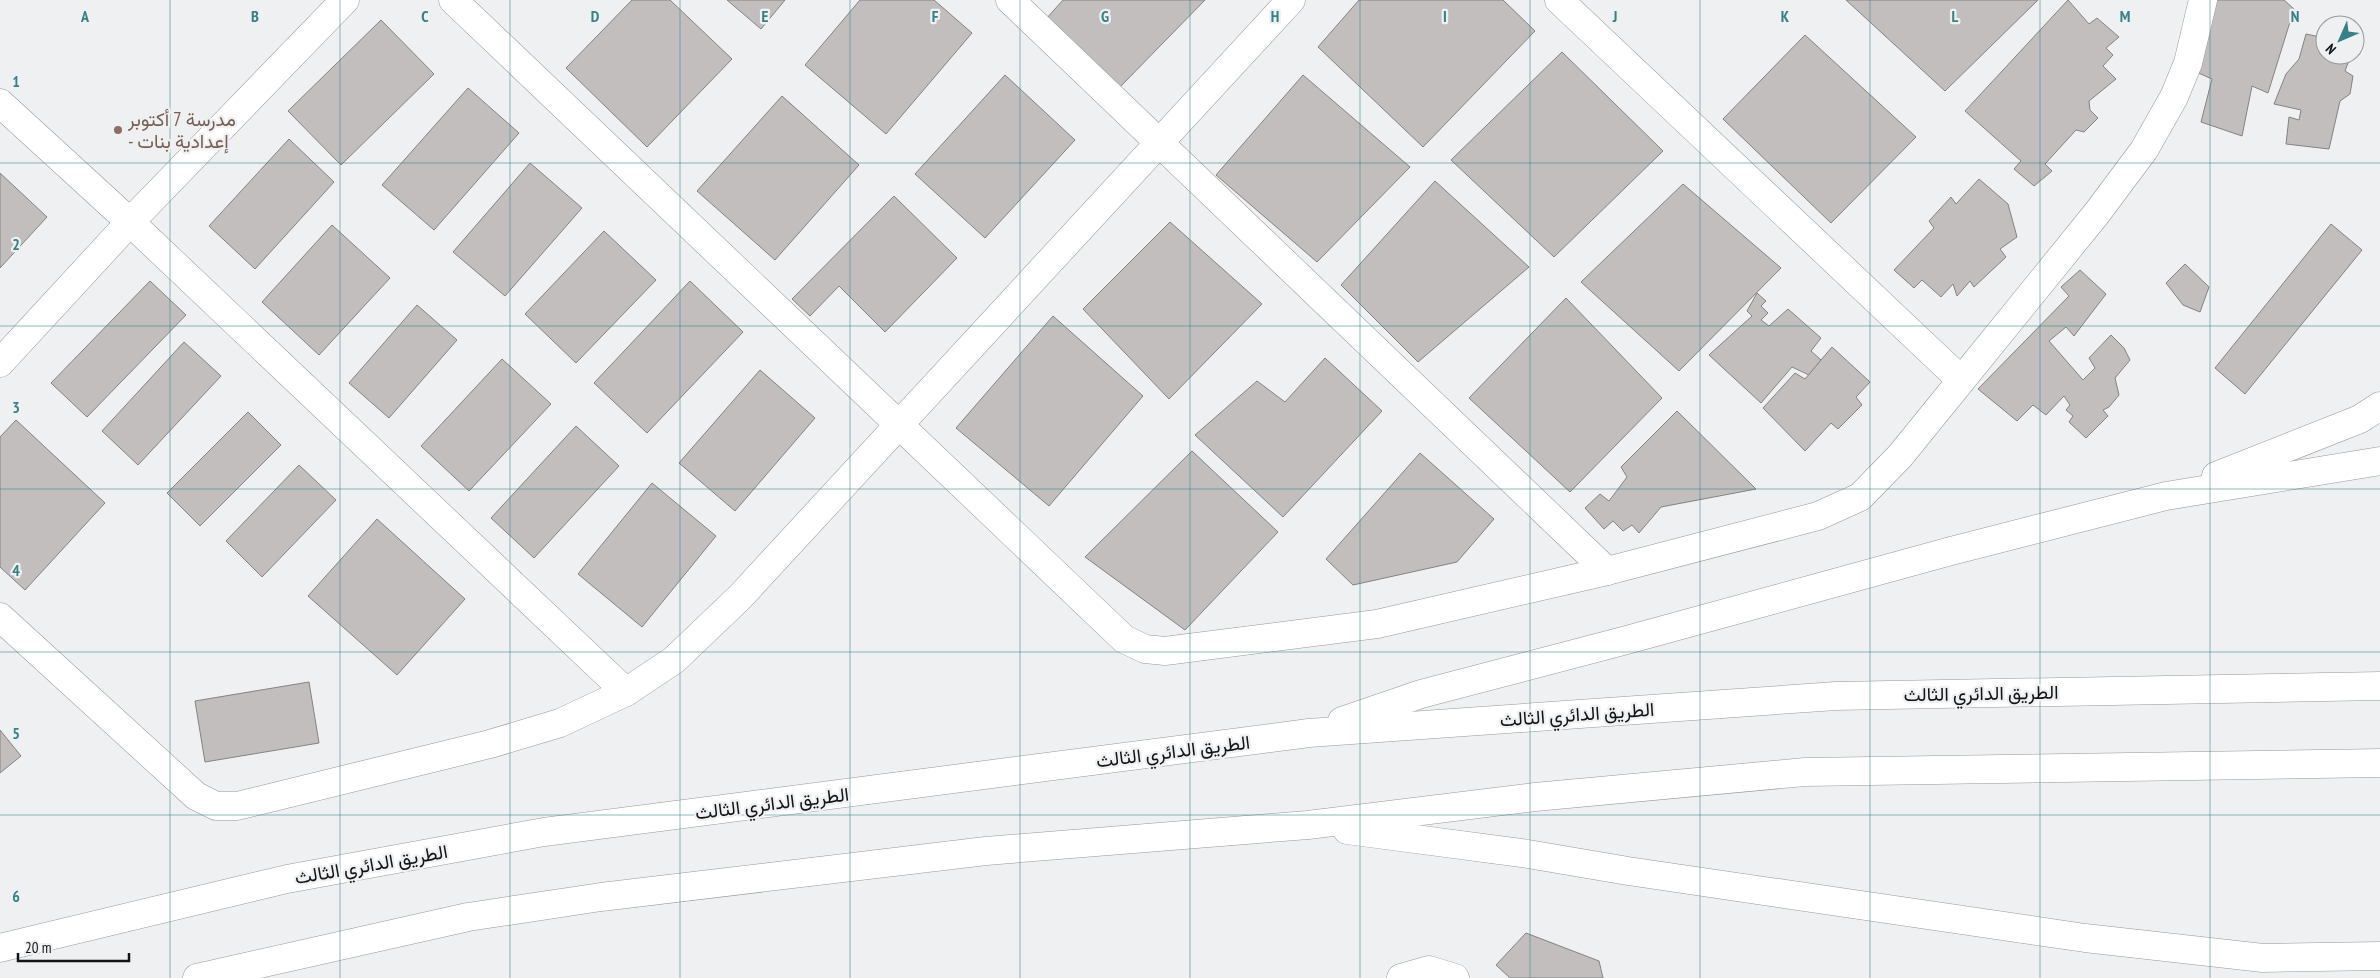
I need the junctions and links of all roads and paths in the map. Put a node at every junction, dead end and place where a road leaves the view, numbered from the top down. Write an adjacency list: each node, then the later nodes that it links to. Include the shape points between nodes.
1 (345, 0): 9 (main road)
2 (453, 0): 13 (main road)
3 (1010, 0): 8 (main road)
4 (1291, 0): 8 (main road)
5 (1559, 0): 11 (main road)
6 (2203, 0): 11 (main road, via 2188,64 2174,97 2144,150)
7 (0, 103): 9 (main road)
8 (1161, 143): 13 (main road); 16 (main road)
9 (130, 222): 10 (main road); 19 (main road)
10 (0, 363)
11 (1961, 380): 16 (main road, via 1900,456 1860,497 1818,516)
12 (2380, 406): 15 (main road, via 2360,419)
13 (899, 425): 16 (main road, via 1124,639 1145,649 1165,651 1377,624); 19 (main road, via 740,598 674,660)
14 (2380, 461): 15 (main road)
15 (2166, 496): 20 (main road, via 1421,694)
16 (1607, 572)
17 (0, 617): 19 (main road, via 196,796 216,806 237,806 490,744 560,723)
18 (2371, 686): 20 (main road, الطريق الدائري الثالث, via 1836,696)
19 (626, 692)
20 (1310, 733): 23 (main road, الطريق الدائري الثالث, via 544,832 287,880)
21 (2376, 763): 22 (main road, via 1804,772 1535,797)
22 (1308, 825): 24 (main road, via 1528,854 2085,938 2264,958); 25 (main road, via 986,851 601,897 468,917)
23 (0, 948)
24 (2380, 956)
25 (197, 978)
26 (1401, 978): 27 (main road, via 1429,970)
27 (1455, 978)

